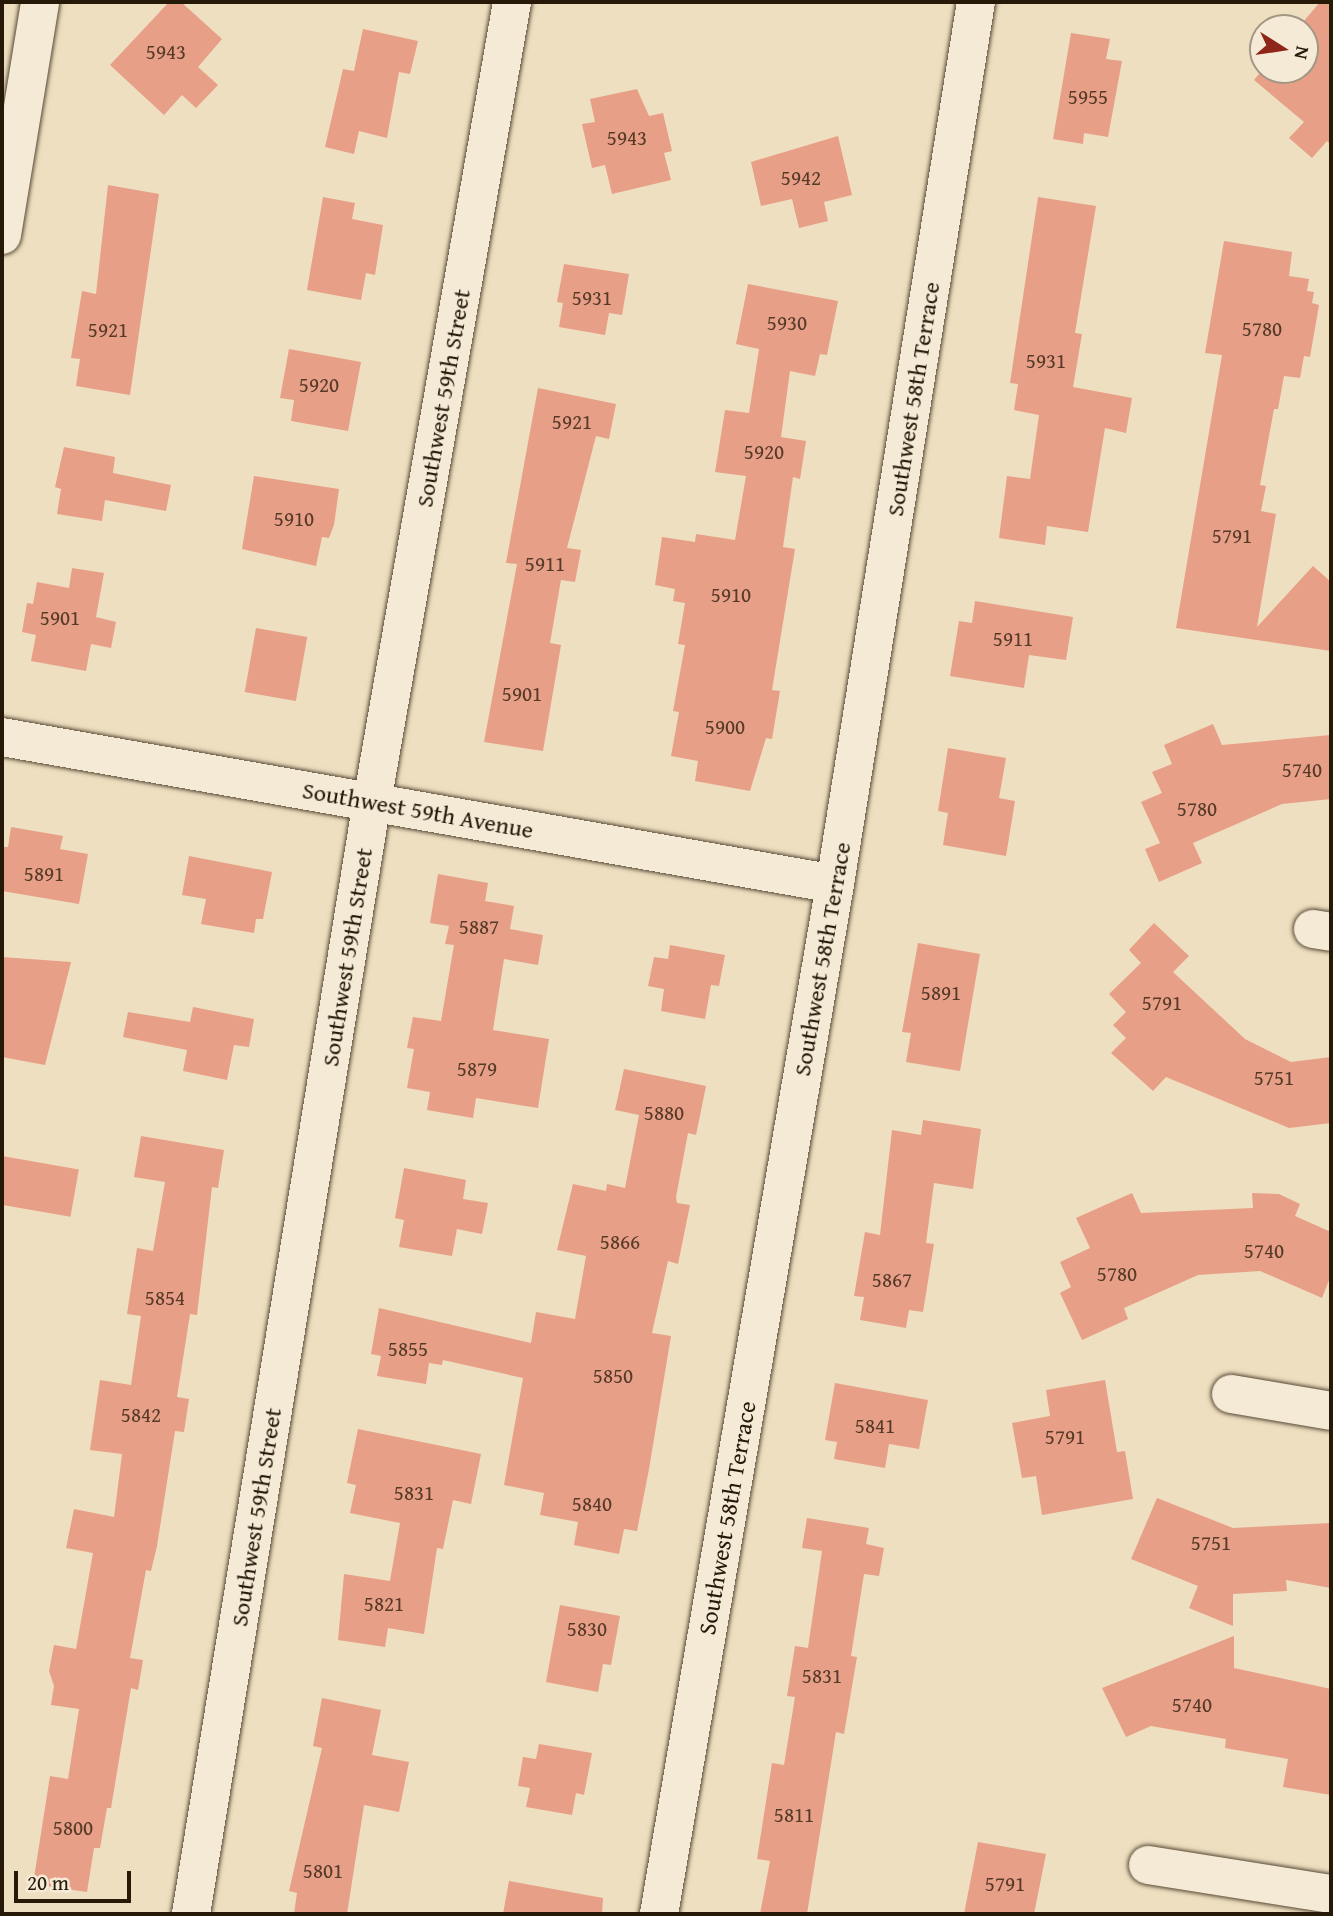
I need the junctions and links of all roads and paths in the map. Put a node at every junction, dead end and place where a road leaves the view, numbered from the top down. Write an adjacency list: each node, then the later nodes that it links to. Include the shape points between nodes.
1 (40, 2): 4 (street)
2 (512, 2): 6 (street, Southwest 59th Street)
3 (976, 2): 7 (street, Southwest 58th Terrace)
4 (2, 235)
5 (2, 737): 6 (street, Southwest 59th Avenue)
6 (372, 802): 7 (street, Southwest 59th Avenue); 12 (street, Southwest 59th Street)
7 (835, 884): 13 (street, Southwest 58th Terrace)
8 (1231, 1394): 9 (street)
9 (1331, 1411)
10 (1148, 1865): 11 (street)
11 (1331, 1894)
12 (191, 1914)
13 (659, 1914)

